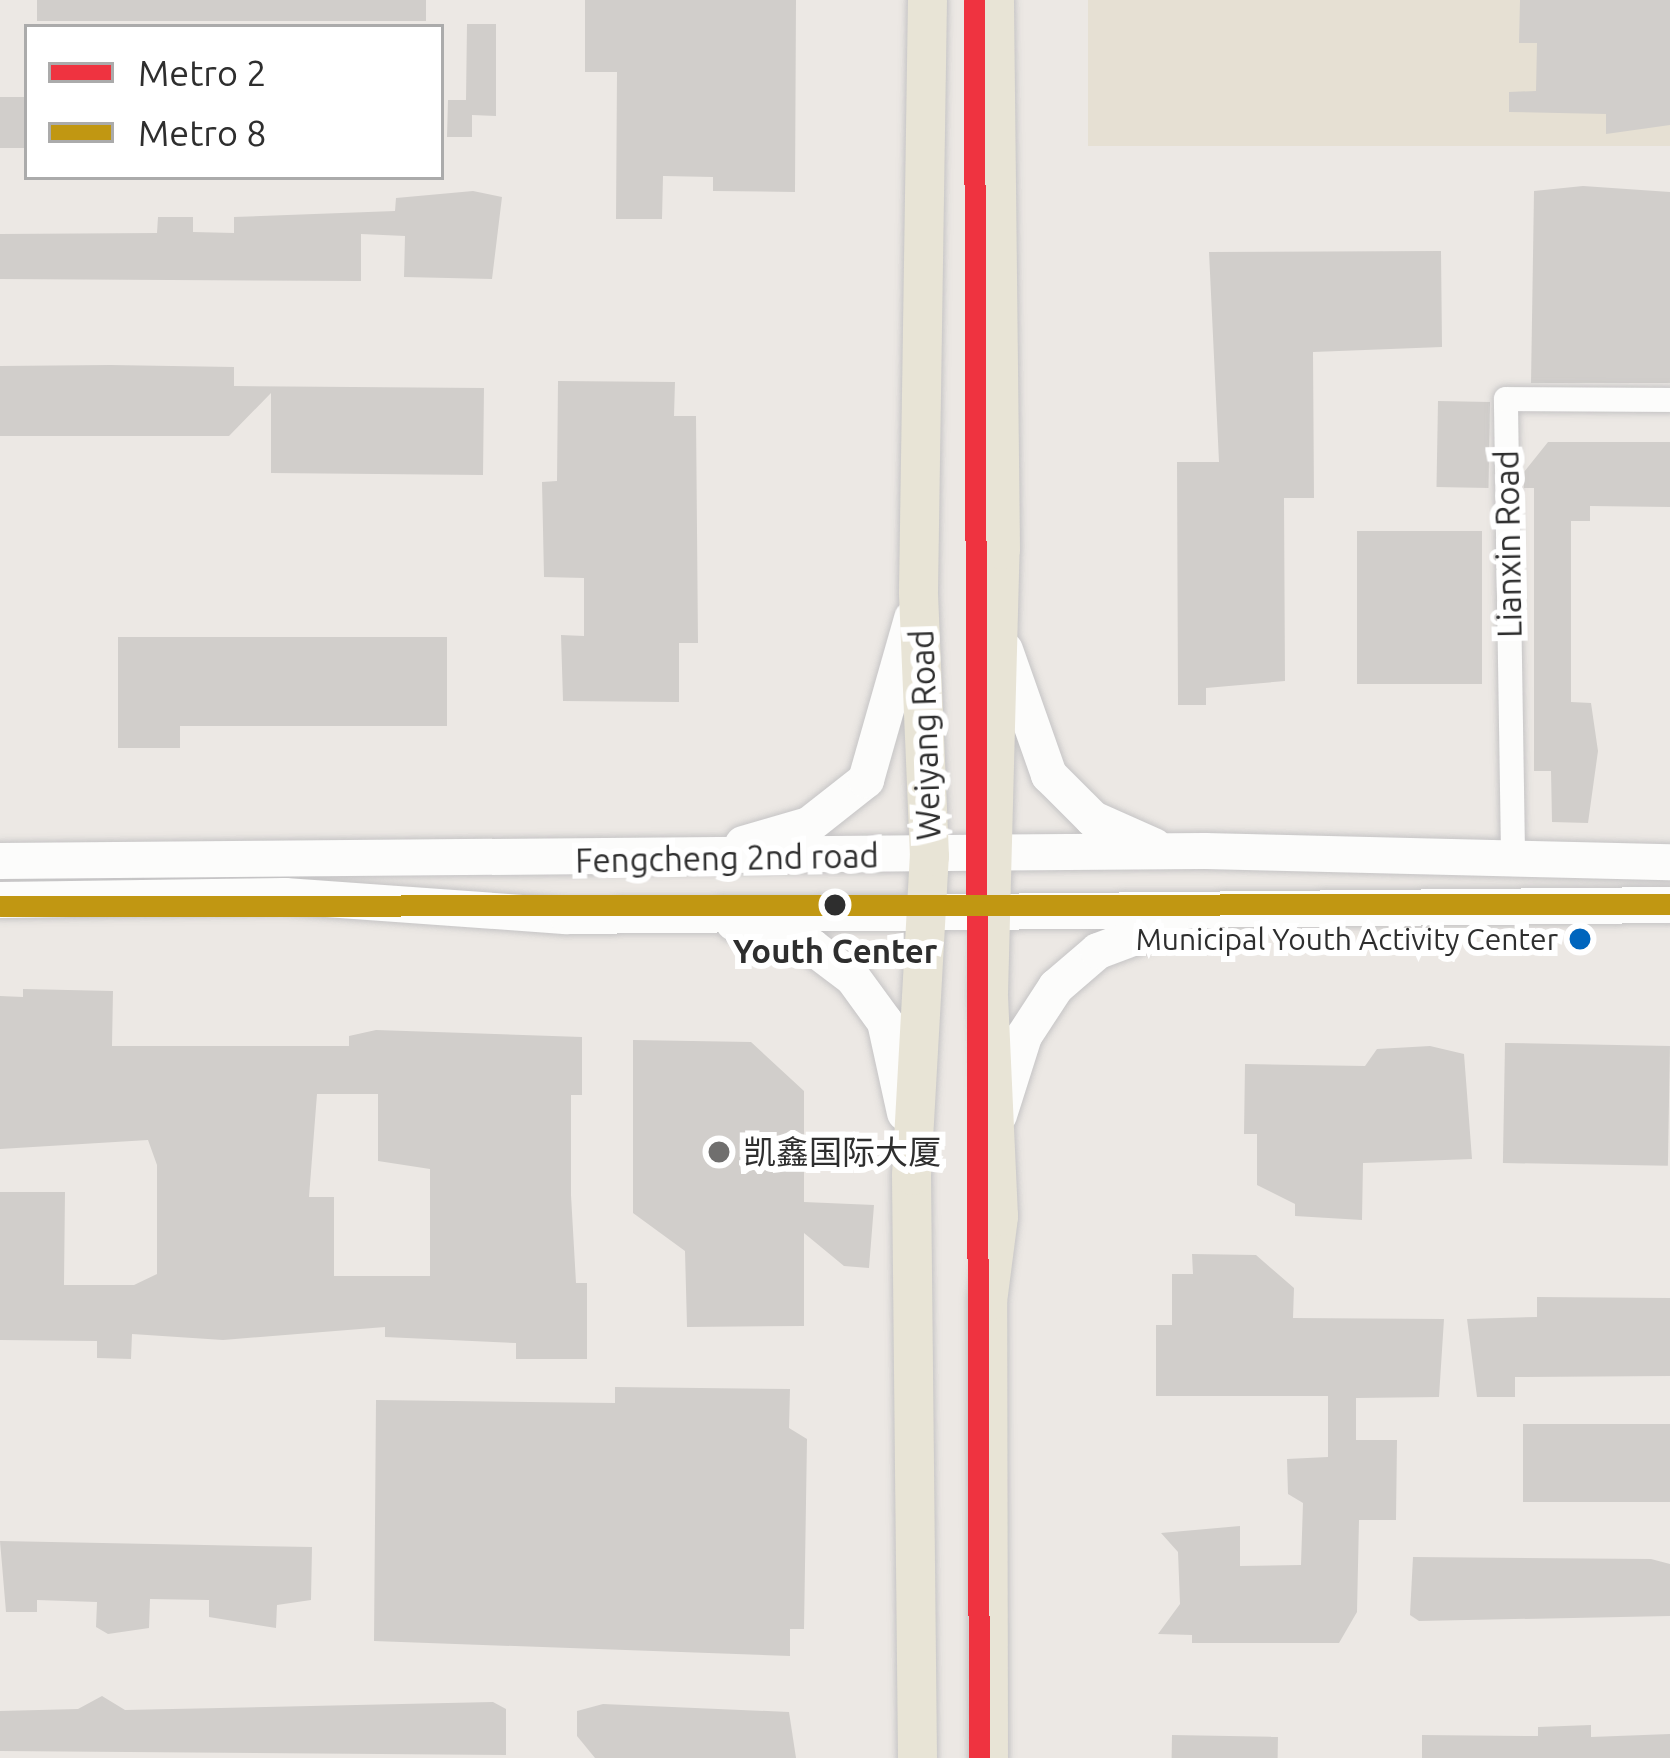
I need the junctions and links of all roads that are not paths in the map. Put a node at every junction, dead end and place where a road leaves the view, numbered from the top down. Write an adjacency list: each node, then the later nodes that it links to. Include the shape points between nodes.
1 (927, 0): 4 (main road, Weiyang Road)
2 (994, 0): 5 (main road, Weiyang Road)
3 (1670, 400): 7 (street, Lianxin Road, via 1506,399)
4 (918, 591): 9 (main road, Weiyang Road); 10 (main road, via 866,780 808,825)
5 (998, 622): 6 (main road, via 1025,726 1049,775 1115,833); 8 (main road, Weiyang Road)
6 (1205, 851): 7 (main road, Fengcheng 2nd road); 8 (main road, Fengcheng 2nd road)
7 (1513, 852): 12 (main road, Fengcheng 2nd road)
8 (992, 855): 9 (main road, Fengcheng 2nd road); 17 (main road, Weiyang Road)
9 (929, 856): 10 (main road, Fengcheng 2nd road); 16 (main road, Weiyang Road)
10 (649, 859): 11 (main road, Fengcheng 2nd road)
11 (0, 861)
12 (1670, 862)
13 (0, 899): 18 (main road, Fengcheng 2nd road, via 285,896)
14 (1670, 905): 15 (main road, Fengcheng 2nd road)
15 (1266, 908): 17 (main road, Fengcheng 2nd road); 19 (main road, via 1125,937 1076,967 1024,1036)
16 (920, 910): 17 (main road, Fengcheng 2nd road); 18 (main road, Fengcheng 2nd road); 20 (main road, Weiyang Road)
17 (994, 910): 19 (main road, Weiyang Road)
18 (659, 916): 20 (main road, via 782,936 853,978 894,1048)
19 (997, 1131): 22 (main road, Weiyang Road)
20 (911, 1175): 21 (main road, Weiyang Road)
21 (917, 1758)
22 (988, 1758)

